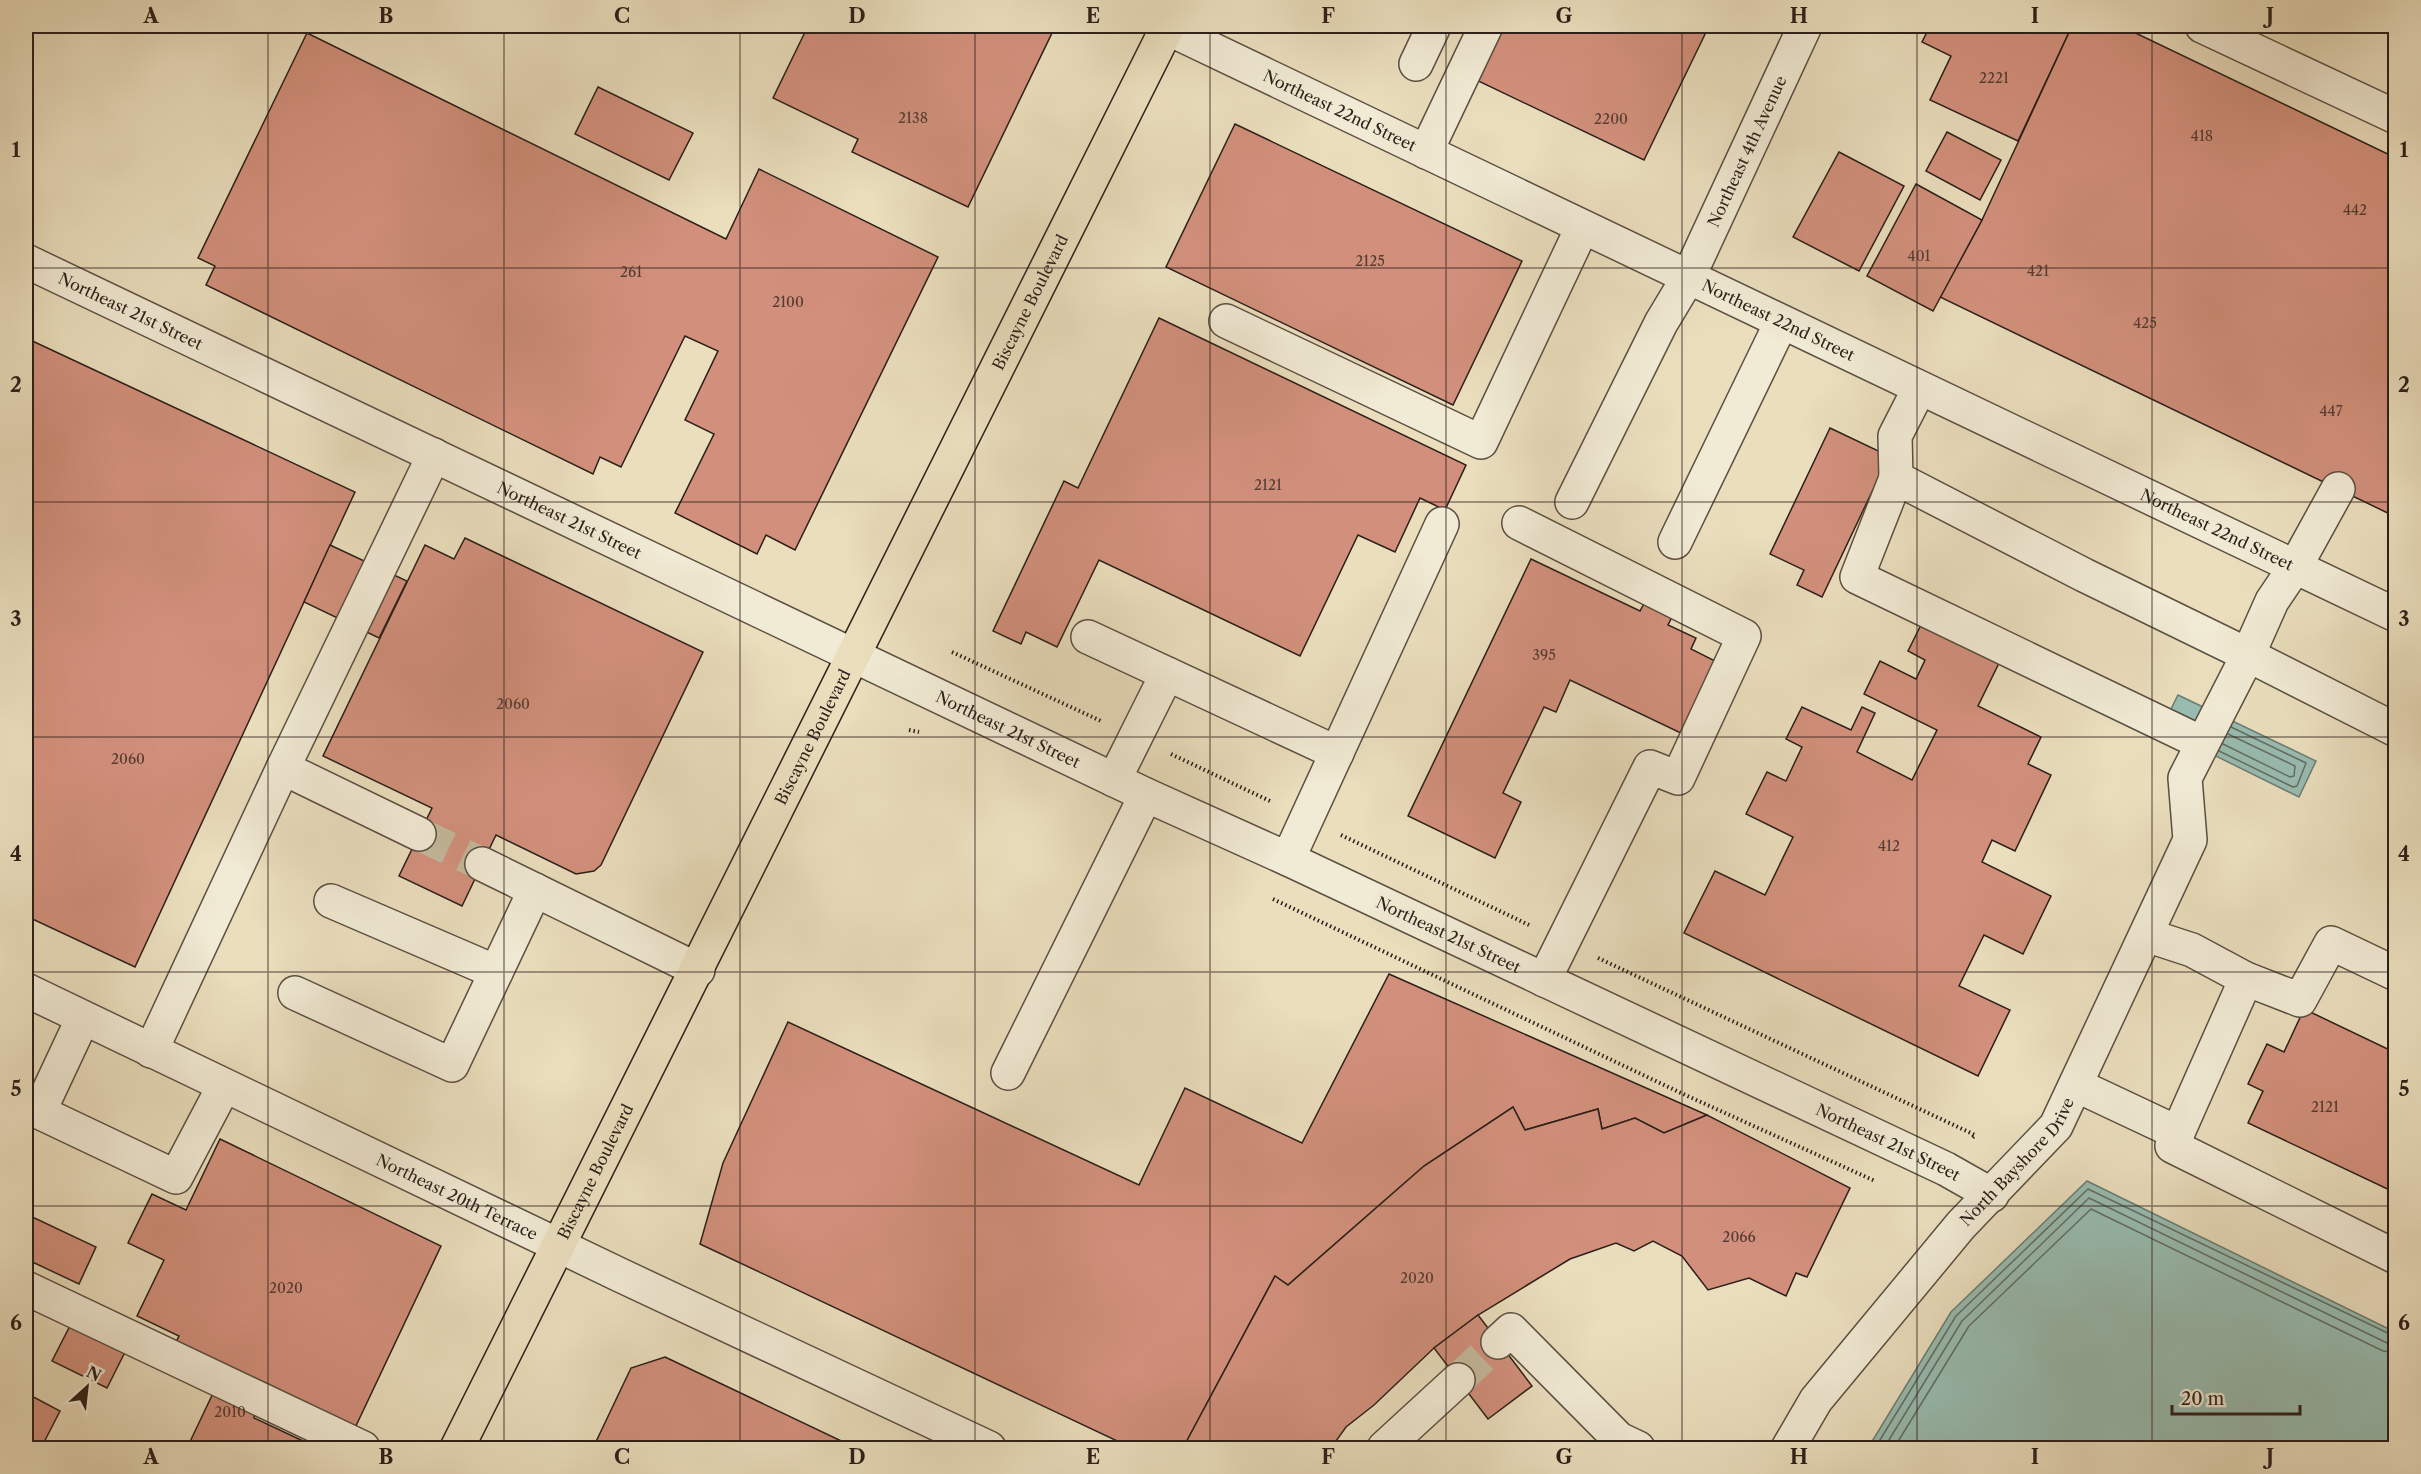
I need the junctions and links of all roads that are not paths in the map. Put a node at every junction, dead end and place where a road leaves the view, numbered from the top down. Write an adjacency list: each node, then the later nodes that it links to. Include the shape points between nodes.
1 (1166, 26): 8 (street, Northeast 22nd Street); 25 (main road, Biscayne Boulevard)
2 (1434, 26): 6 (street)
3 (1486, 26): 8 (street)
4 (1805, 26): 11 (street, Northeast 4th Avenue)
5 (2202, 26): 7 (street)
6 (1416, 64)
7 (2396, 117)
8 (1426, 152): 9 (street, Northeast 22nd Street)
9 (1582, 228): 11 (street, Northeast 22nd Street); 12 (street, via 1481,442)
10 (26, 261): 15 (street, Northeast 21st Street)
11 (1688, 278): 13 (street, Northeast 22nd Street); 18 (street, Northeast 4th Avenue, via 1660,323)
12 (1226, 321)
13 (1781, 323): 14 (street, Northeast 22nd Street); 21 (street)
14 (1920, 388): 16 (street, via 1895,436); 22 (street, Northeast 22nd Street)
15 (434, 455): 25 (street, Northeast 21st Street); 31 (street)
16 (1896, 477): 26 (street); 29 (street, via 1857,577)
17 (2338, 489): 22 (street)
18 (1572, 502)
19 (1519, 523): 44 (street, via 1744,636 1678,778 1650,767)
20 (1442, 524): 30 (street)
21 (1675, 542)
22 (2295, 567): 23 (street, Northeast 22nd Street); 26 (street, via 2272,602)
23 (2396, 615)
24 (1088, 637): 27 (street)
25 (855, 655): 32 (street, Northeast 21st Street); 40 (main road, Biscayne Boulevard)
26 (2248, 655): 28 (street); 29 (street)
27 (1167, 674): 30 (street); 32 (street)
28 (2396, 730)
29 (2202, 743): 39 (street, North Bayshore Drive, via 2185,778 2190,840)
30 (1337, 753): 35 (street)
31 (283, 768): 34 (street); 48 (street)
32 (1114, 780): 33 (street, Northeast 21st Street)
33 (1146, 795): 35 (street, Northeast 21st Street); 49 (street)
34 (419, 834)
35 (1288, 859): 44 (street, Northeast 21st Street)
36 (482, 864): 37 (street)
37 (535, 890): 40 (street); 41 (street)
38 (331, 901): 41 (street)
39 (2146, 935): 43 (street, via 2192,950); 50 (street, North Bayshore Drive)
40 (698, 970): 54 (main road, Biscayne Boulevard)
41 (496, 972): 46 (street, via 452,1065)
42 (2396, 974): 43 (street, via 2331,943 2300,1000)
43 (2246, 979): 52 (street)
44 (1544, 980): 53 (street, Northeast 21st Street, via 1936,1164)
45 (26, 990): 47 (street, Northeast 20th Terrace)
46 (295, 993)
47 (83, 1018): 48 (street, Northeast 20th Terrace); 51 (street, via 39,1112 176,1177)
48 (151, 1051): 51 (street, Northeast 20th Terrace)
49 (1008, 1073)
50 (2076, 1085): 52 (street); 53 (street, North Bayshore Drive, via 2056,1126)
51 (224, 1086): 54 (street, Northeast 20th Terrace)
52 (2178, 1133): 55 (street, via 2172,1146)
53 (1992, 1195): 64 (street, North Bayshore Drive, via 1961,1225 1816,1400)
54 (560, 1247): 60 (main road, Biscayne Boulevard); 61 (street, Northeast 20th Terrace)
55 (2396, 1257)
56 (26, 1288): 59 (street)
57 (1498, 1342): 63 (street, via 1511,1330 1619,1439)
58 (1458, 1380): 62 (street)
59 (363, 1449)
60 (457, 1449)
61 (989, 1449)
62 (1384, 1449)
63 (1638, 1449)
64 (1788, 1449)

